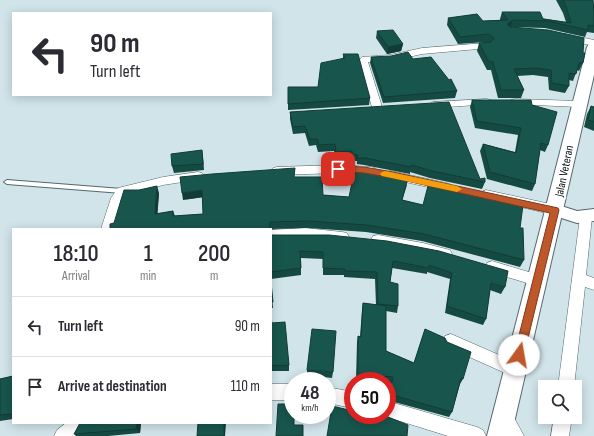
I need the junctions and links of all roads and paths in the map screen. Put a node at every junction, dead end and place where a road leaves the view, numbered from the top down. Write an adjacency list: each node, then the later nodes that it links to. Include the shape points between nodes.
1 (559, 36): 2 (street)
2 (594, 43)
3 (486, 46): 7 (street, via 428,50 390,58 365,59 363,62 382,109)
4 (594, 47): 5 (main road, Jalan Veteran)
5 (579, 104): 6 (street, via 502,102); 14 (main road, Jalan Veteran)
6 (424, 106)
7 (363, 110)
8 (266, 171): 11 (street, via 364,170)
9 (212, 175): 12 (street, via 163,181)
10 (7, 182): 12 (lane)
11 (455, 189)
12 (122, 191): 15 (street, via 116,198)
13 (478, 194): 14 (street)
14 (578, 215): 19 (street); 20 (main road, Jalan Veteran)
15 (108, 228)
16 (272, 235): 17 (street, via 305,233 358,238 417,246)
17 (461, 258)
18 (476, 263): 20 (street)
19 (579, 279): 21 (street); 24 (street)
20 (537, 280): 23 (main road, Jalan Veteran)
21 (594, 284)
22 (451, 341): 23 (street)
23 (516, 370): 28 (main road, Jalan Veteran)
24 (567, 380)
25 (272, 392): 26 (street)
26 (284, 392)
27 (396, 412): 32 (street)
28 (505, 418): 33 (main road, Jalan Veteran); 34 (street)
29 (75, 424): 31 (street)
30 (562, 424): 35 (street)
31 (63, 436)
32 (477, 436)
33 (499, 436)
34 (514, 436)
35 (560, 436)

